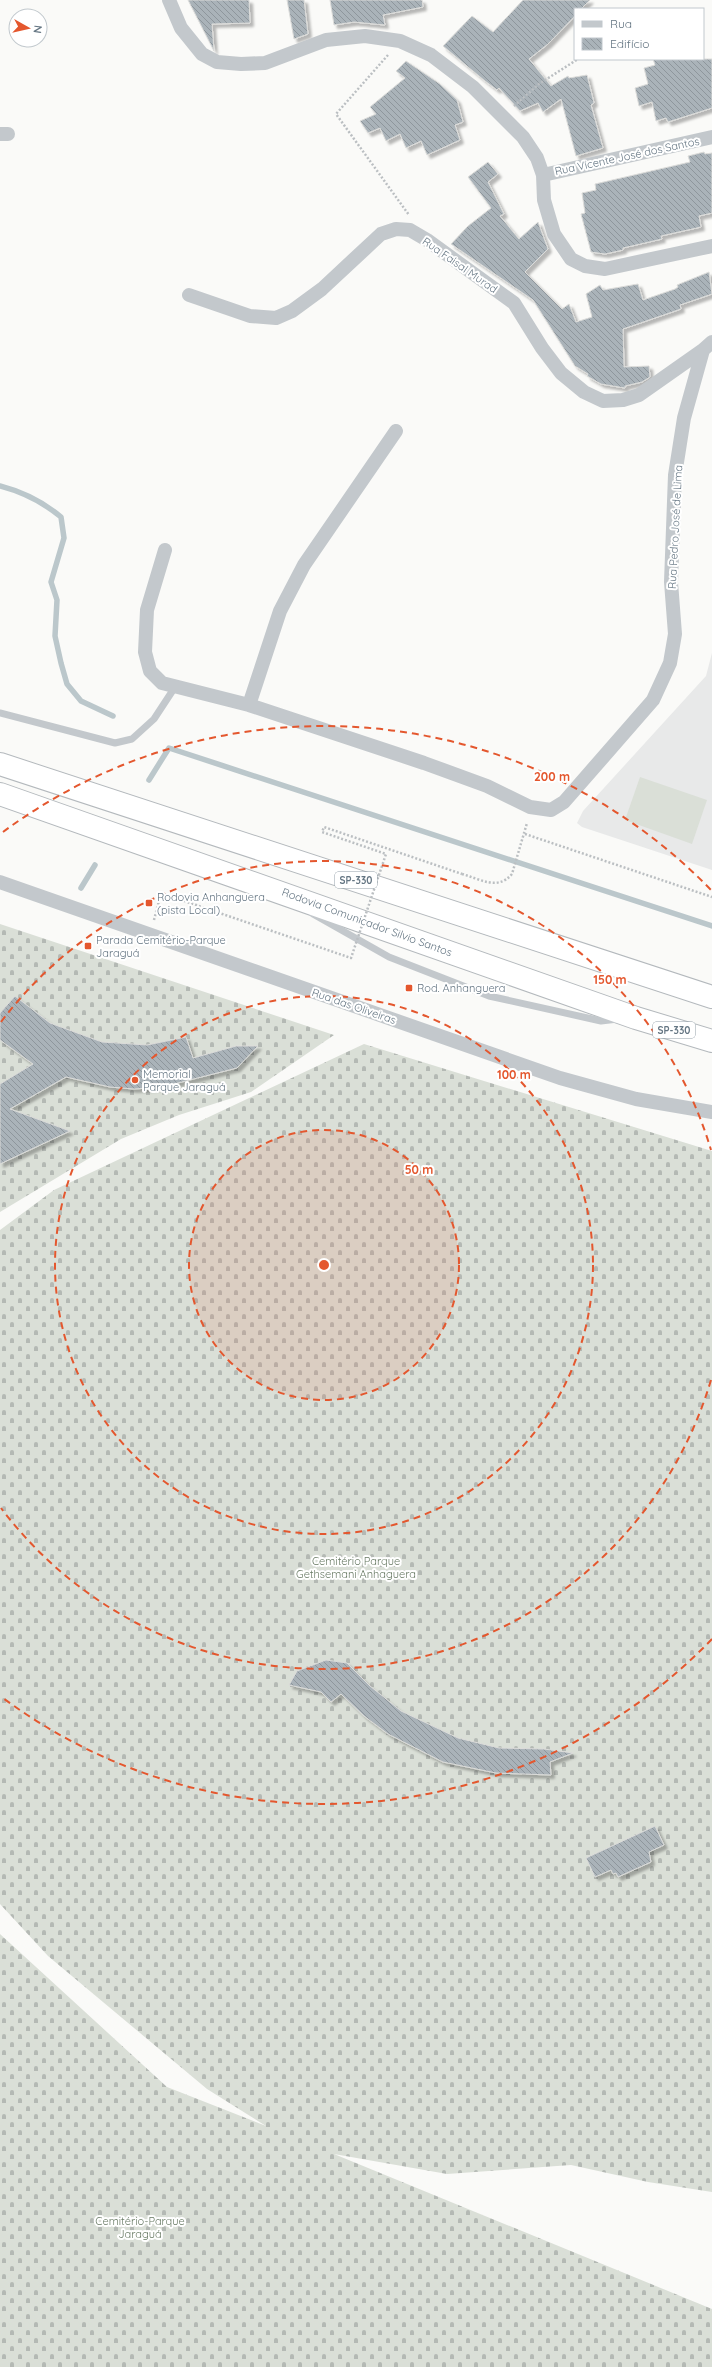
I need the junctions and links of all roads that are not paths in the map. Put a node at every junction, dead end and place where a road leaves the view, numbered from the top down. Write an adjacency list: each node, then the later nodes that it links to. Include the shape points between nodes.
1 (169, 0): 3 (street, via 181,28 202,54 217,62 265,63 326,40 365,36 400,41 431,56 473,87 523,136 537,158)
2 (712, 137): 3 (street, Rua Vicente José dos Santos)
3 (543, 175): 4 (street, via 544,200 554,234 571,259 585,266 605,269)
4 (712, 246)
5 (189, 295): 6 (street, Rua Faisal Murad, via 250,316 276,318 292,311 322,288 381,234 396,229 410,230 514,303 561,373 584,392 602,400 623,400 638,395)
6 (708, 346): 10 (street, Rua Pedro José de Lima, via 684,418 676,475 671,582 675,634 670,663 653,700 564,802 551,810 530,806 488,786)
7 (396, 431): 10 (street, via 304,565 280,611)
8 (165, 550): 9 (street, via 147,610 145,652 150,671 162,683)
9 (175, 687): 10 (street); 11 (lane, via 154,719 132,739 115,743)
10 (249, 705)
11 (0, 712)
12 (0, 764): 15 (highway, SP-330)
13 (0, 794): 16 (highway, Rodovia Comunicador Silvio Santos / SP-330, via 636,1018)
14 (0, 882): 17 (street, Rua das Oliveiras, via 560,1078 636,1099)
15 (712, 997)
16 (712, 1042)
17 (712, 1112)

